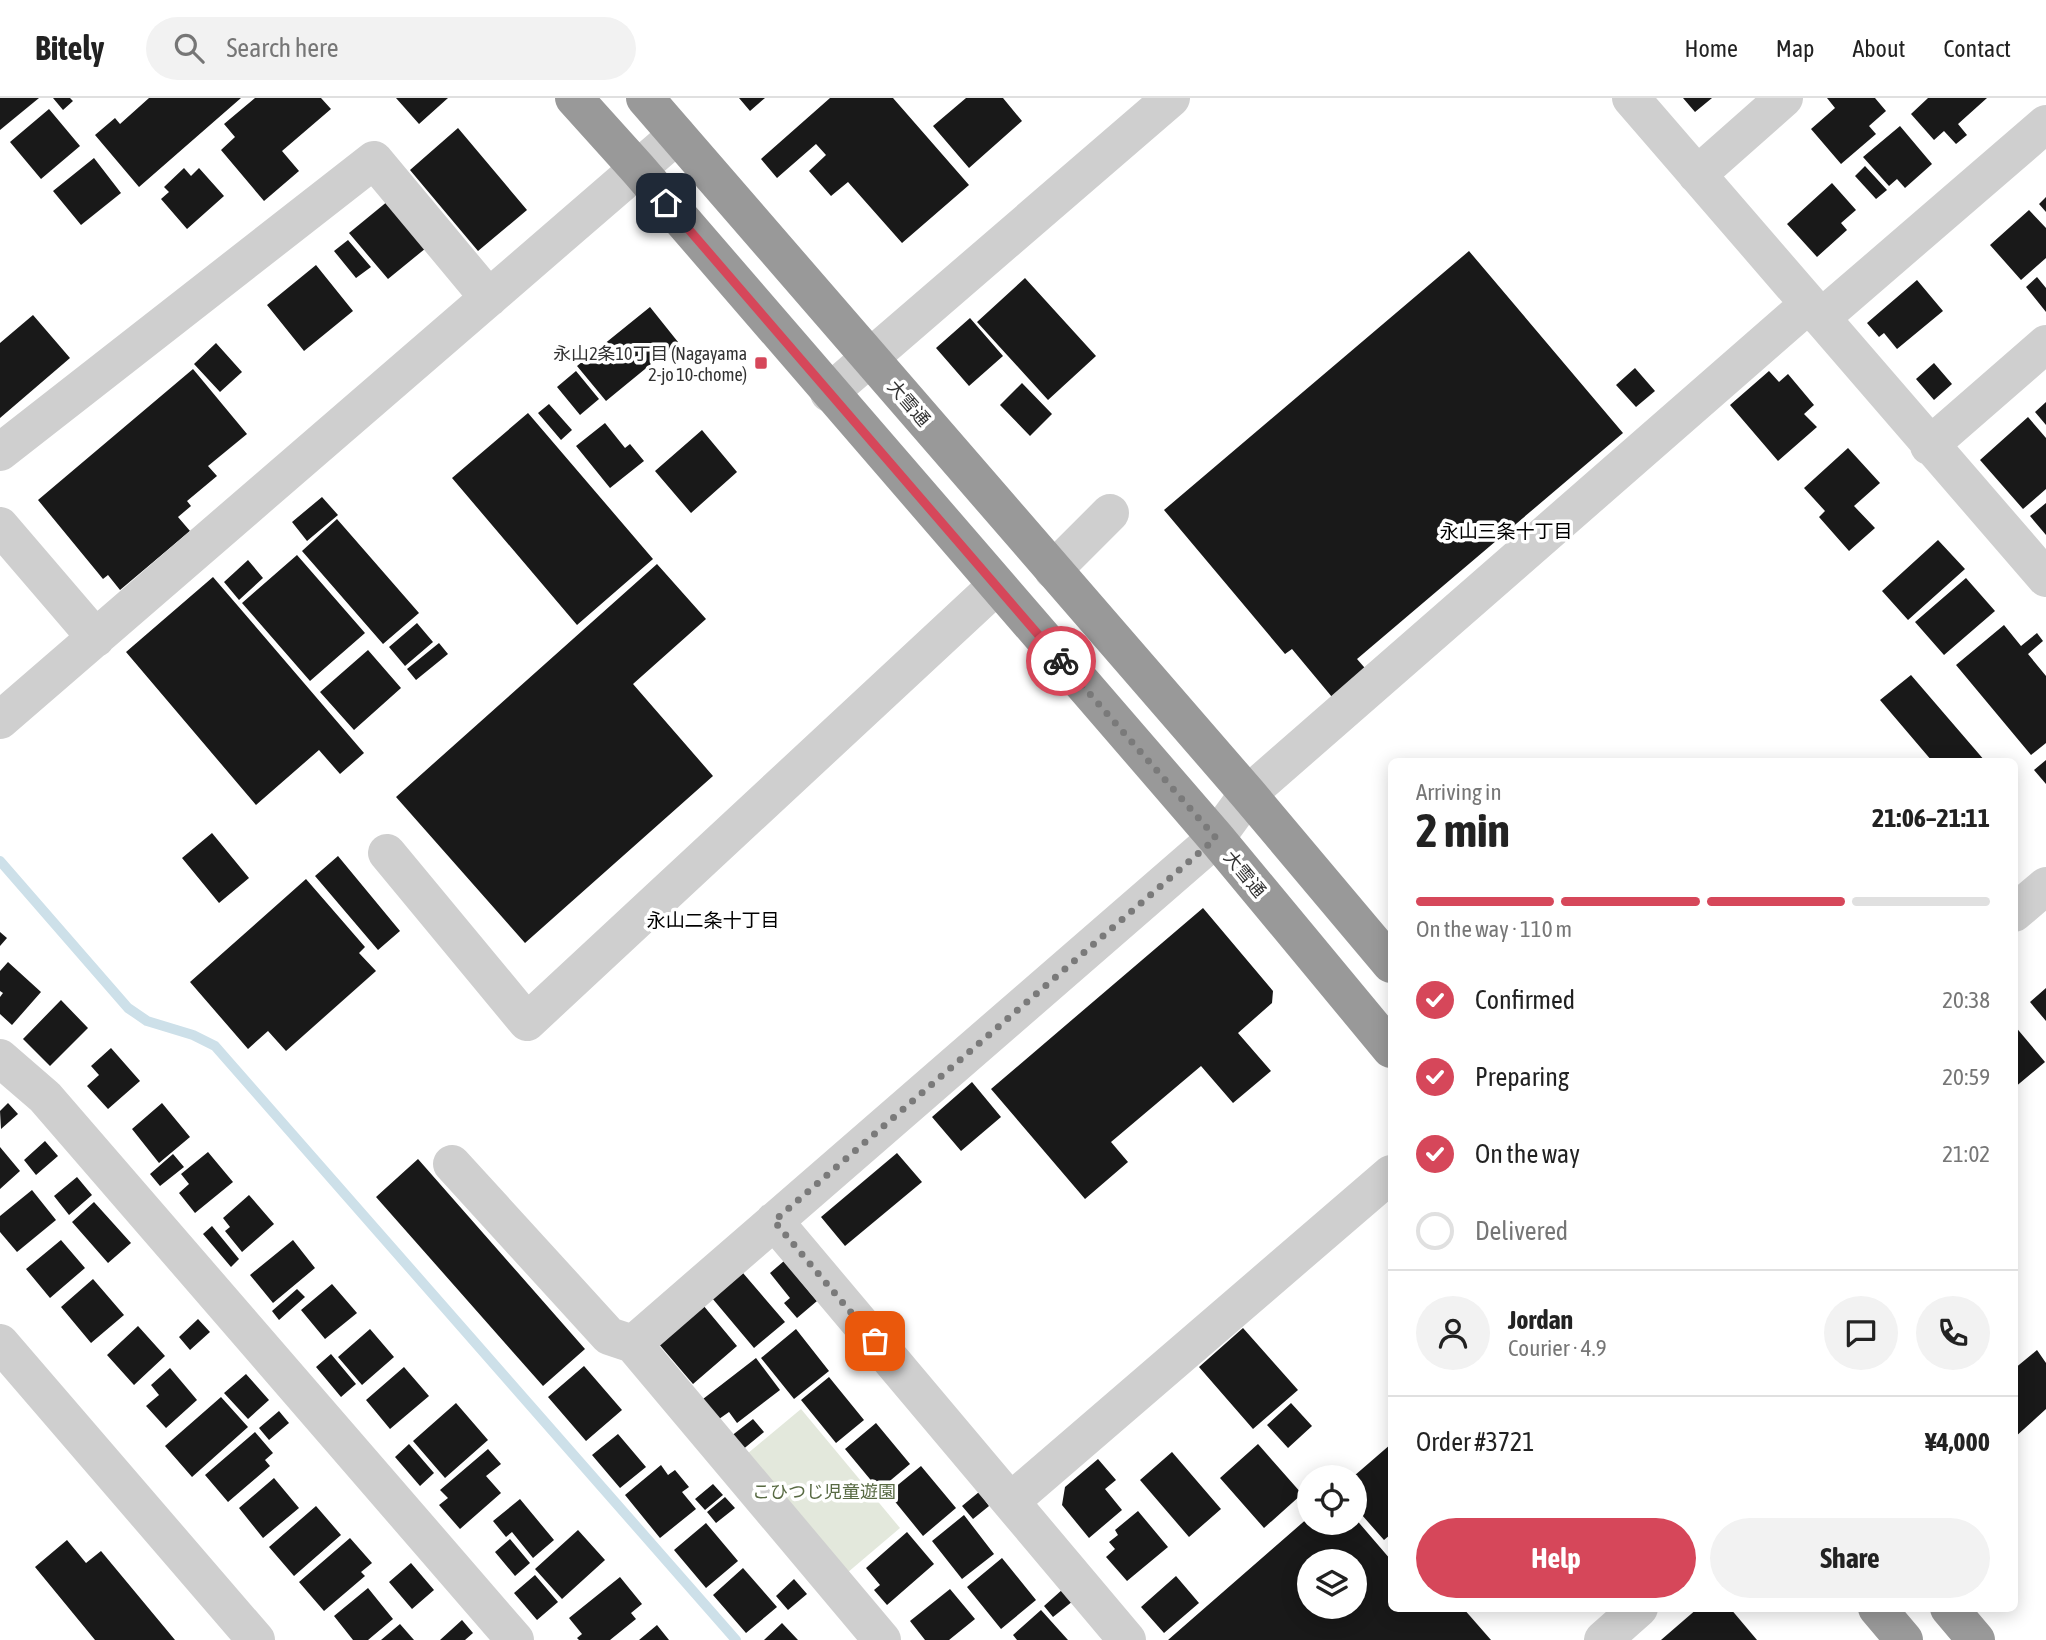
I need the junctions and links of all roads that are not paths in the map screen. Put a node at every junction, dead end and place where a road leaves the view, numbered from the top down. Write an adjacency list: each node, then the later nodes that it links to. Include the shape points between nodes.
1 (574, 98): 8 (highway, 大雪通)
2 (645, 98): 7 (highway, 大雪通)
3 (1171, 98): 13 (street)
4 (1631, 98): 9 (street)
5 (1784, 98): 9 (street)
6 (2046, 124): 11 (street)
7 (677, 135): 8 (street); 13 (highway, 大雪通)
8 (638, 169): 10 (street); 14 (highway, 大雪通)
9 (1697, 175): 11 (street)
10 (489, 298): 16 (street, via 374,160); 22 (street)
11 (1815, 311): 15 (street); 24 (street)
12 (2046, 344): 15 (street)
13 (870, 358): 14 (street); 19 (highway, 大雪通)
14 (829, 393): 21 (highway, 大雪通)
15 (1929, 446): 20 (street)
16 (0, 452)
17 (1110, 513): 19 (street)
18 (0, 526): 22 (street)
19 (1053, 570): 24 (highway, 大雪通)
20 (2046, 578)
21 (996, 586): 25 (highway, 大雪通); 26 (street, via 527,1022)
22 (96, 638): 23 (street)
23 (0, 720)
24 (1248, 794): 25 (street); 29 (highway, 大雪通)
25 (1216, 838): 30 (highway, 大雪通); 34 (street)
26 (387, 853)
27 (2046, 886): 28 (street)
28 (2018, 910)
29 (1388, 960)
30 (1388, 1045)
31 (0, 1058): 42 (street, via 45,1097)
32 (453, 1164): 36 (street, via 609,1336)
33 (1388, 1177): 37 (street)
34 (774, 1221): 36 (street); 37 (street)
35 (0, 1343): 41 (street)
36 (633, 1344): 43 (street)
37 (1011, 1502): 44 (street)
38 (1634, 1612): 45 (street)
39 (1880, 1612): 46 (highway)
40 (1952, 1612): 47 (highway)
41 (256, 1640)
42 (515, 1640)
43 (882, 1640)
44 (1128, 1640)
45 (1603, 1640)
46 (1904, 1640)
47 (1976, 1640)

